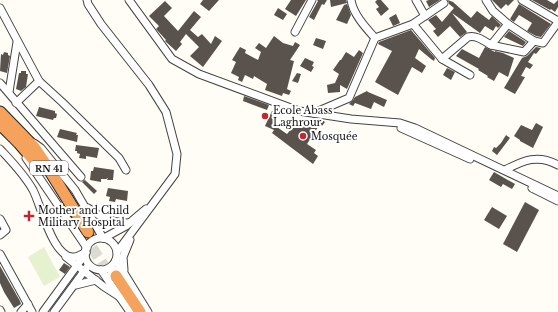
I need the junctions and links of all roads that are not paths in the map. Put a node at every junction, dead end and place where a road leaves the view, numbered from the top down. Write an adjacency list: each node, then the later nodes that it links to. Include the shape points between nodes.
1 (87, 0): 36 (street, via 101,24 149,85 166,112 177,154 175,174)
2 (129, 0): 26 (street, via 172,59 199,74 299,111)
3 (312, 0): 14 (street)
4 (416, 0): 10 (street)
5 (486, 0): 13 (street, via 493,11)
6 (522, 0): 11 (street)
7 (353, 1): 15 (street, via 360,19)
8 (444, 3): 10 (street)
9 (0, 8): 17 (street)
10 (425, 16): 12 (street)
11 (558, 21): 16 (street, via 543,43)
12 (413, 24): 15 (street); 19 (street)
13 (508, 24): 16 (street); 18 (street)
14 (295, 32)
15 (375, 38): 26 (street, via 350,98)
16 (534, 41): 18 (street, via 524,52)
17 (17, 42): 21 (street); 23 (street)
18 (491, 46): 19 (street, via 478,38 468,36)
19 (442, 59): 20 (street)
20 (470, 75)
21 (39, 81): 24 (street); 32 (street, via 119,158)
22 (0, 84): 23 (street)
23 (9, 92): 24 (street)
24 (16, 103): 34 (street)
25 (0, 112): 28 (highway, RN 41)
26 (314, 114): 30 (street, via 384,121)
27 (0, 124): 28 (highway, RN 41)
28 (20, 138): 38 (street, via 41,148 75,190); 44 (highway, RN 41, via 45,163)
29 (0, 149): 45 (street, via 33,190)
30 (486, 163): 33 (street); 37 (street)
31 (558, 165): 33 (street, via 538,159 523,161)
32 (126, 170)
33 (505, 170): 35 (street)
34 (81, 177)
35 (558, 196)
36 (157, 199): 40 (street); 42 (street)
37 (558, 201)
38 (84, 206): 40 (street, via 102,218 113,222); 44 (street)
39 (0, 219): 43 (street, via 6,230)
40 (130, 223): 46 (street)
41 (0, 224): 43 (street)
42 (134, 230): 48 (street); 55 (street, via 124,254 123,266)
43 (0, 233)
44 (87, 233): 46 (street); 47 (street)
45 (51, 237): 47 (street, via 58,248 70,257 76,257); 52 (street, via 56,249)
46 (103, 238): 47 (street, via 91,241); 48 (street, via 113,242)
47 (86, 251): 52 (street); 53 (street)
48 (117, 252): 51 (street)
49 (0, 254): 59 (street)
50 (0, 259): 59 (street)
51 (116, 260): 54 (street, via 113,265); 55 (street)
52 (78, 265): 53 (street); 60 (street)
53 (87, 267): 54 (street); 56 (street); 57 (street)
54 (102, 270): 55 (street)
55 (116, 275): 58 (street); 63 (highway); 64 (highway); 65 (street)
56 (96, 280): 57 (street); 58 (street)
57 (76, 285): 61 (street)
58 (120, 297): 62 (street)
59 (27, 309)
60 (43, 312)
61 (54, 312)
62 (130, 312)
63 (133, 312)
64 (140, 312)
65 (148, 312)

